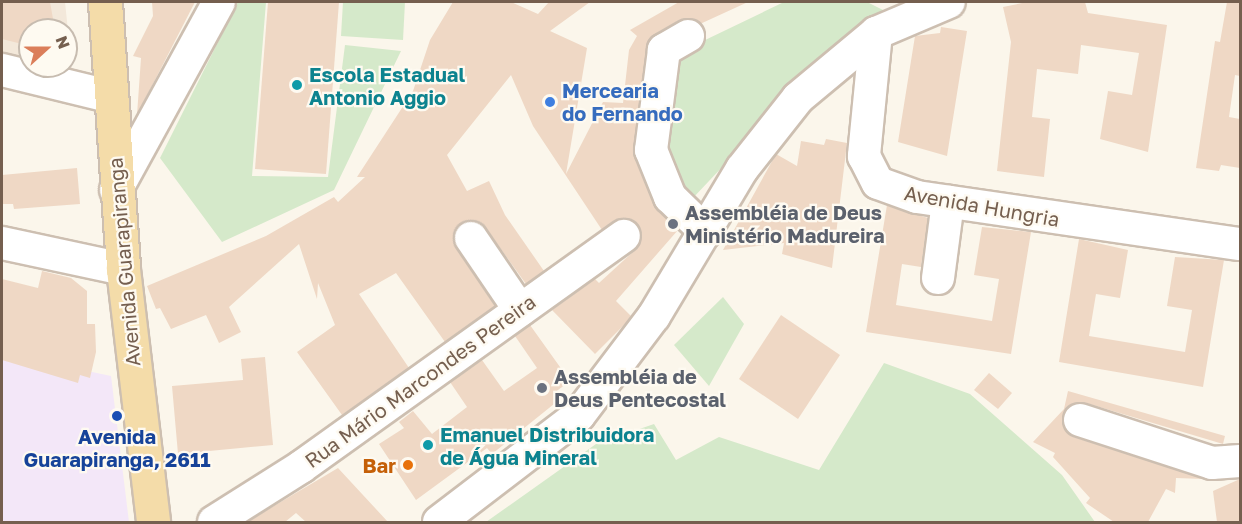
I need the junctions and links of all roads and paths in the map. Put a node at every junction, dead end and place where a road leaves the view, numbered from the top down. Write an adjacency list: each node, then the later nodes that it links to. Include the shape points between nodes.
1 (105, 2): 7 (main road, Avenida Guarapiranga)
2 (219, 2): 8 (street)
3 (949, 2): 4 (street)
4 (876, 33): 9 (street, Avenida Hungria, via 864,156 870,172 894,191); 10 (street, via 798,98 767,133)
5 (688, 36): 10 (street, via 663,50 651,150 670,197)
6 (2, 70): 7 (street)
7 (109, 96): 8 (main road, Avenida Guarapiranga)
8 (116, 190): 15 (main road, Avenida Guarapiranga)
9 (948, 202): 14 (street, Avenida Hungria); 16 (street)
10 (706, 232): 22 (street, via 654,316 579,415)
11 (624, 236): 17 (street, Rua Mário Marcondes Pereira)
12 (471, 238): 17 (street)
13 (2, 243): 15 (street)
14 (1240, 244)
15 (123, 269): 20 (main road, Avenida Guarapiranga)
16 (938, 278)
17 (520, 310): 21 (street, Rua Mário Marcondes Pereira)
18 (1080, 420): 19 (street, via 1212,463)
19 (1240, 461)
20 (153, 522)
21 (214, 522)
22 (439, 522)

